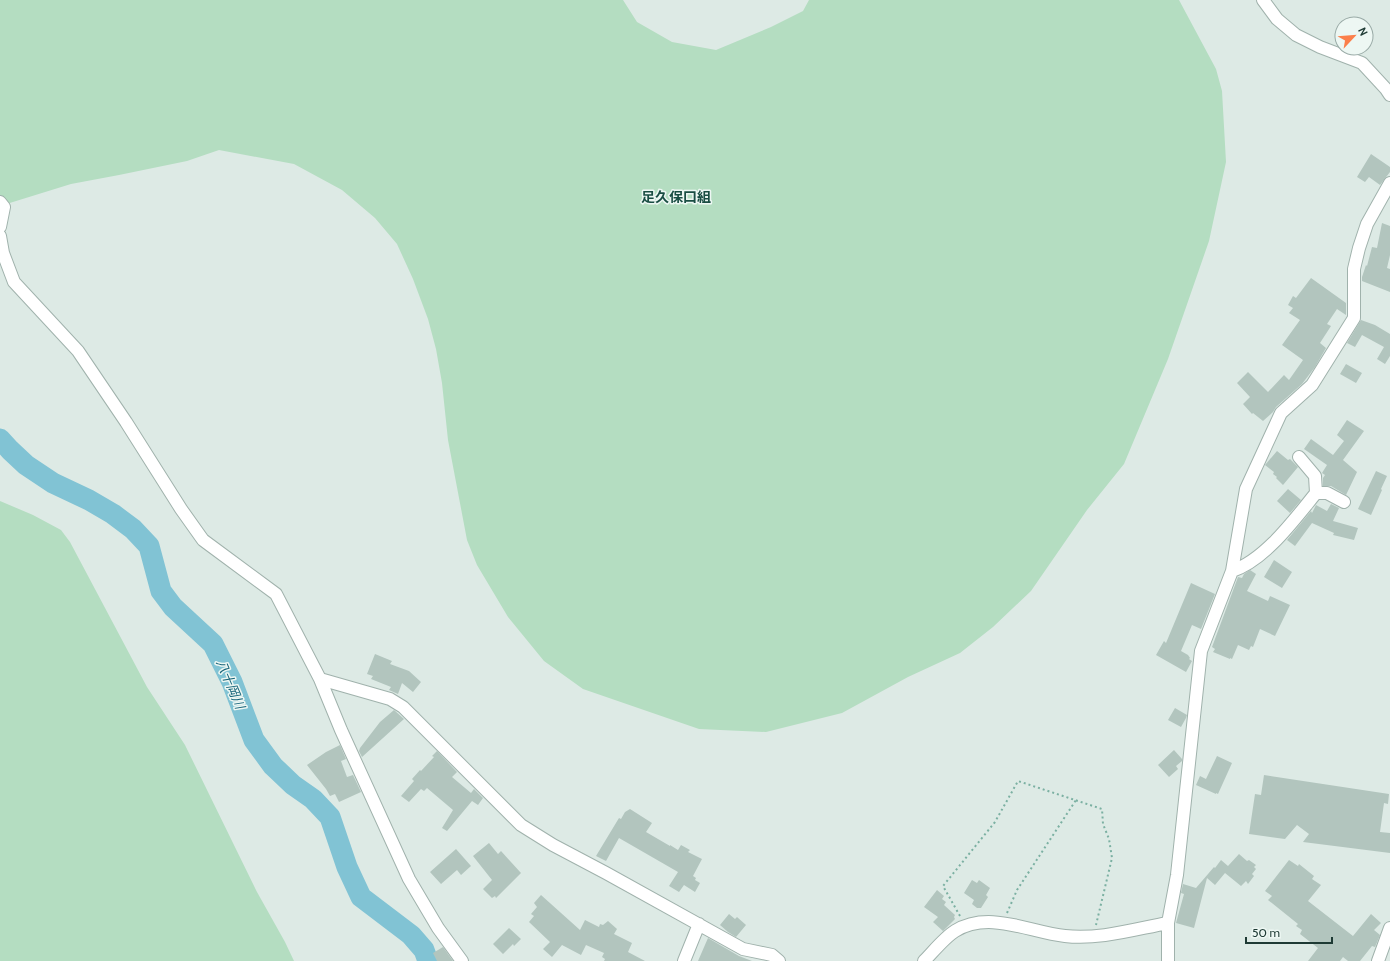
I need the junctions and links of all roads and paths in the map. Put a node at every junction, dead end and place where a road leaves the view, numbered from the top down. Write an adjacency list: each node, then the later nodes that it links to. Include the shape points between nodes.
1 (1263, 0): 2 (street, via 1277,20 1296,35 1362,63)
2 (1390, 95)
3 (1390, 183): 10 (street, via 1367,224 1359,248 1354,269 1354,318 1312,385 1281,413 1246,489)
4 (0, 202): 5 (street, via 4,207)
5 (0, 227)
6 (0, 236): 11 (street, via 3,253 14,282 78,351 203,540 276,594)
7 (1299, 457): 8 (street, via 1315,476)
8 (1316, 493): 9 (street, via 1327,493); 10 (street, via 1272,544 1241,568)
9 (1344, 502)
10 (1232, 571): 14 (street, via 1201,651 1178,859)
11 (320, 679): 15 (street, via 390,699 403,707 521,825); 19 (street, via 409,879 438,928)
12 (1076, 800): 13 (path, via 1017,890); 16 (path, via 1018,781 995,822 943,886); 18 (path, via 1102,809 1103,824 1112,858)
13 (1003, 923): 16 (street, via 980,922); 18 (street, via 1065,936)
14 (1168, 923): 18 (street); 23 (street)
15 (698, 924): 20 (street); 21 (street, via 743,949 772,955)
16 (966, 926): 22 (street, via 954,932)
17 (1390, 928): 24 (street)
18 (1093, 937)
19 (462, 961)
20 (684, 961)
21 (779, 961)
22 (924, 961)
23 (1168, 961)
24 (1378, 961)

